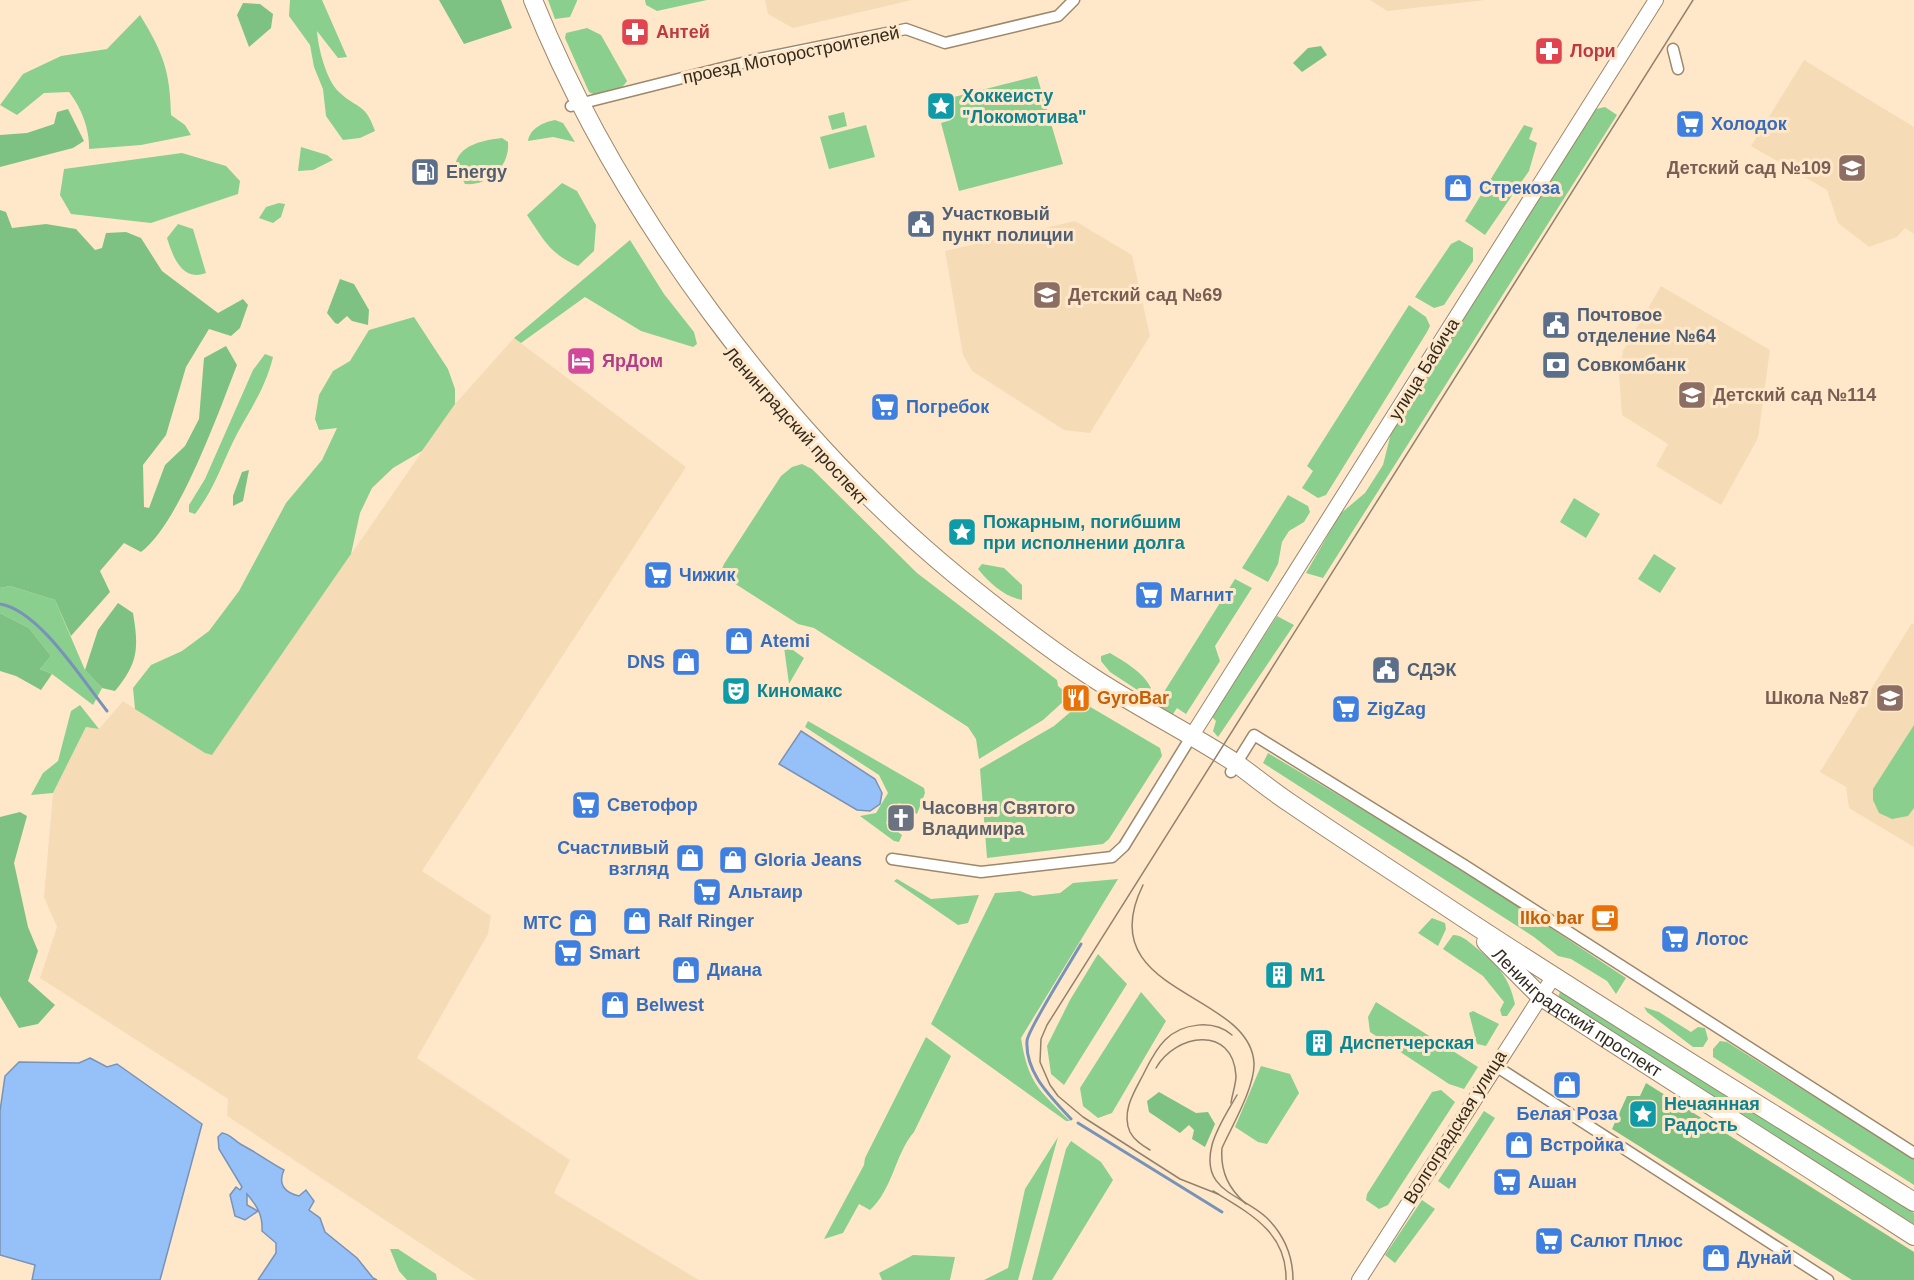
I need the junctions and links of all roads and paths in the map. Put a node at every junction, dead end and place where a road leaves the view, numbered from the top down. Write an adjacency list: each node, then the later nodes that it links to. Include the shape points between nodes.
1 (524, 0): 7 (main road, Ленинградский проспект)
2 (533, 0): 7 (main road, Ленинградский проспект)
3 (1074, 0): 7 (street, проезд Моторостроителей, via 1058,16 945,43 906,29 754,60)
4 (1656, 0): 8 (street, улица Бабича)
5 (1673, 50): 6 (street)
6 (1678, 69)
7 (576, 105): 8 (main road, Ленинградский проспект, via 690,283 766,381 870,495 960,579 1054,650)
8 (1188, 742): 9 (main road, Ленинградский проспект); 10 (street, via 1115,855 1101,860 993,872 963,871)
9 (1233, 768): 11 (main road, Ленинградский проспект); 15 (street, via 1254,735)
10 (892, 858)
11 (1459, 915): 12 (main road, Ленинградский проспект); 13 (main road, Ленинградский проспект)
12 (1554, 976): 13 (street, Волгоградская улица); 16 (main road, Ленинградский проспект)
13 (1540, 996): 14 (street, Волгоградская улица); 17 (main road, Ленинградский проспект)
14 (1494, 1065): 18 (street, Волгоградская улица); 19 (street)
15 (1914, 1153)
16 (1914, 1202)
17 (1914, 1236)
18 (1359, 1280)
19 (1828, 1280)

